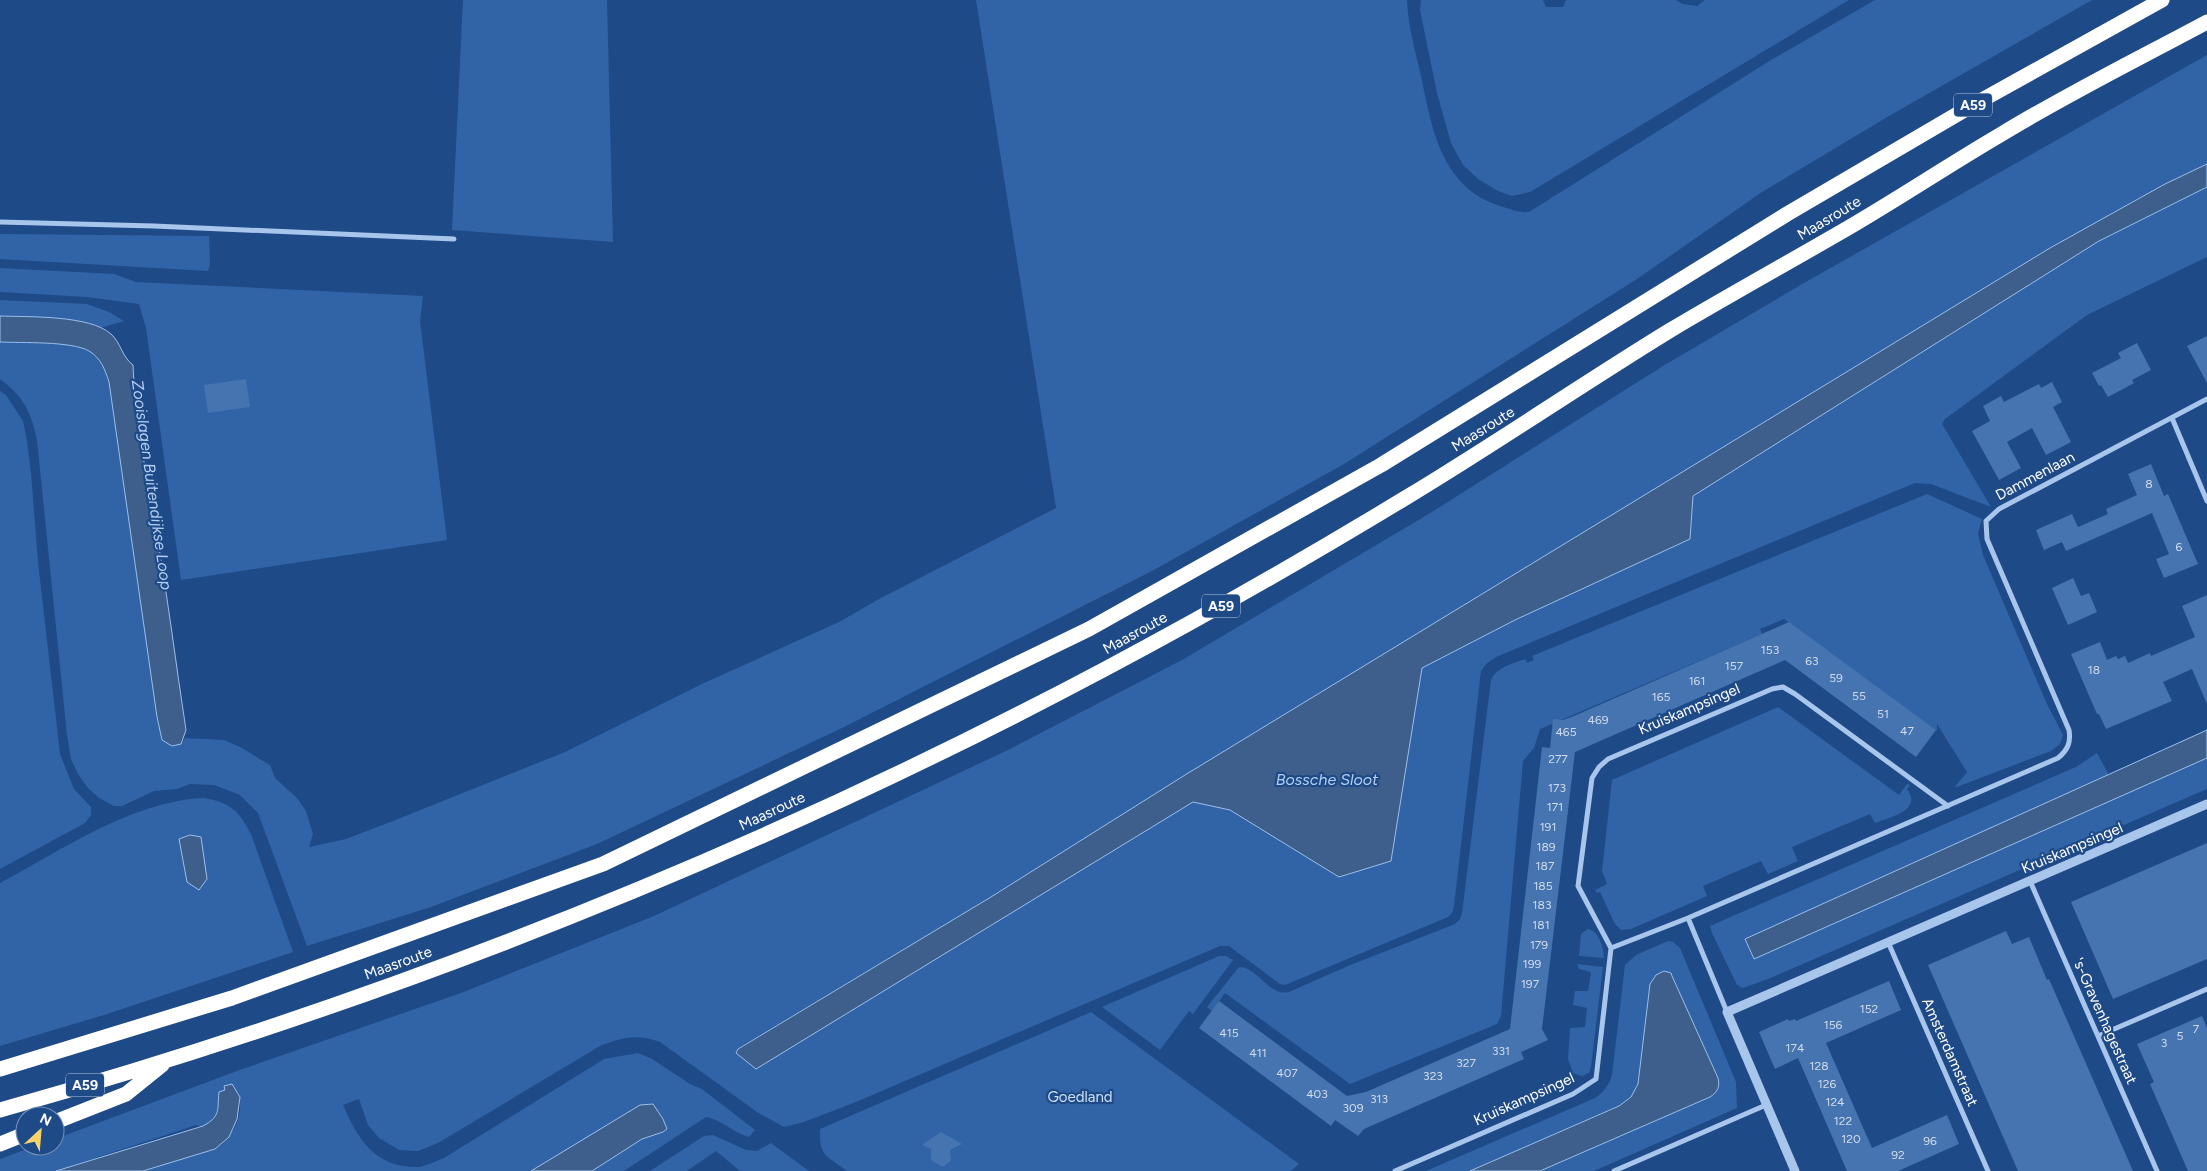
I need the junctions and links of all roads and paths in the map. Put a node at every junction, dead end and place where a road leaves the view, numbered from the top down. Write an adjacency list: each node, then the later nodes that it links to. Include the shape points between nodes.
1 (2162, 0): 18 (highway, Maasroute / A59, via 1787,214 1381,465 1089,629 603,864 232,998)
2 (2207, 22): 17 (highway, Maasroute / A59, via 2005,132 1673,329 1408,497 1105,670 965,741 746,842 590,909 397,983)
3 (0, 222): 4 (street)
4 (454, 239)
5 (2207, 400): 6 (street, Dammenlaan)
6 (2172, 418): 7 (street); 9 (street, Dammenlaan, via 1999,509 1986,521 1987,539 2069,730 2070,740 2065,753 2058,758)
7 (2207, 501)
8 (2207, 804): 10 (street, Kruiskampsingel)
9 (1948, 806): 11 (street); 13 (street, Kruiskampsingel, via 1795,694 1783,688 1772,689 1608,759 1592,778 1578,886)
10 (2030, 881): 12 (street, Kruiskampsingel); 16 (street, 's-Gravenhagestraat)
11 (1688, 918): 13 (street); 15 (street)
12 (1888, 942): 15 (street, Kruiskampsingel); 27 (street, Amsterdamstraat)
13 (1611, 948): 24 (street, Kruiskampsingel, via 1596,1080 1573,1094)
14 (2207, 989): 16 (street)
15 (1727, 1012): 19 (street)
16 (2098, 1036): 28 (street, 's-Gravenhagestraat)
17 (170, 1060): 20 (highway, Maasroute / A59); 21 (highway, A59, via 126,1094)
18 (0, 1069)
19 (1766, 1105): 25 (street); 26 (street)
20 (0, 1110)
21 (65, 1118)
22 (15, 1138): 23 (highway)
23 (0, 1144)
24 (1395, 1171)
25 (1614, 1171)
26 (1795, 1171)
27 (1988, 1171)
28 (2157, 1171)

